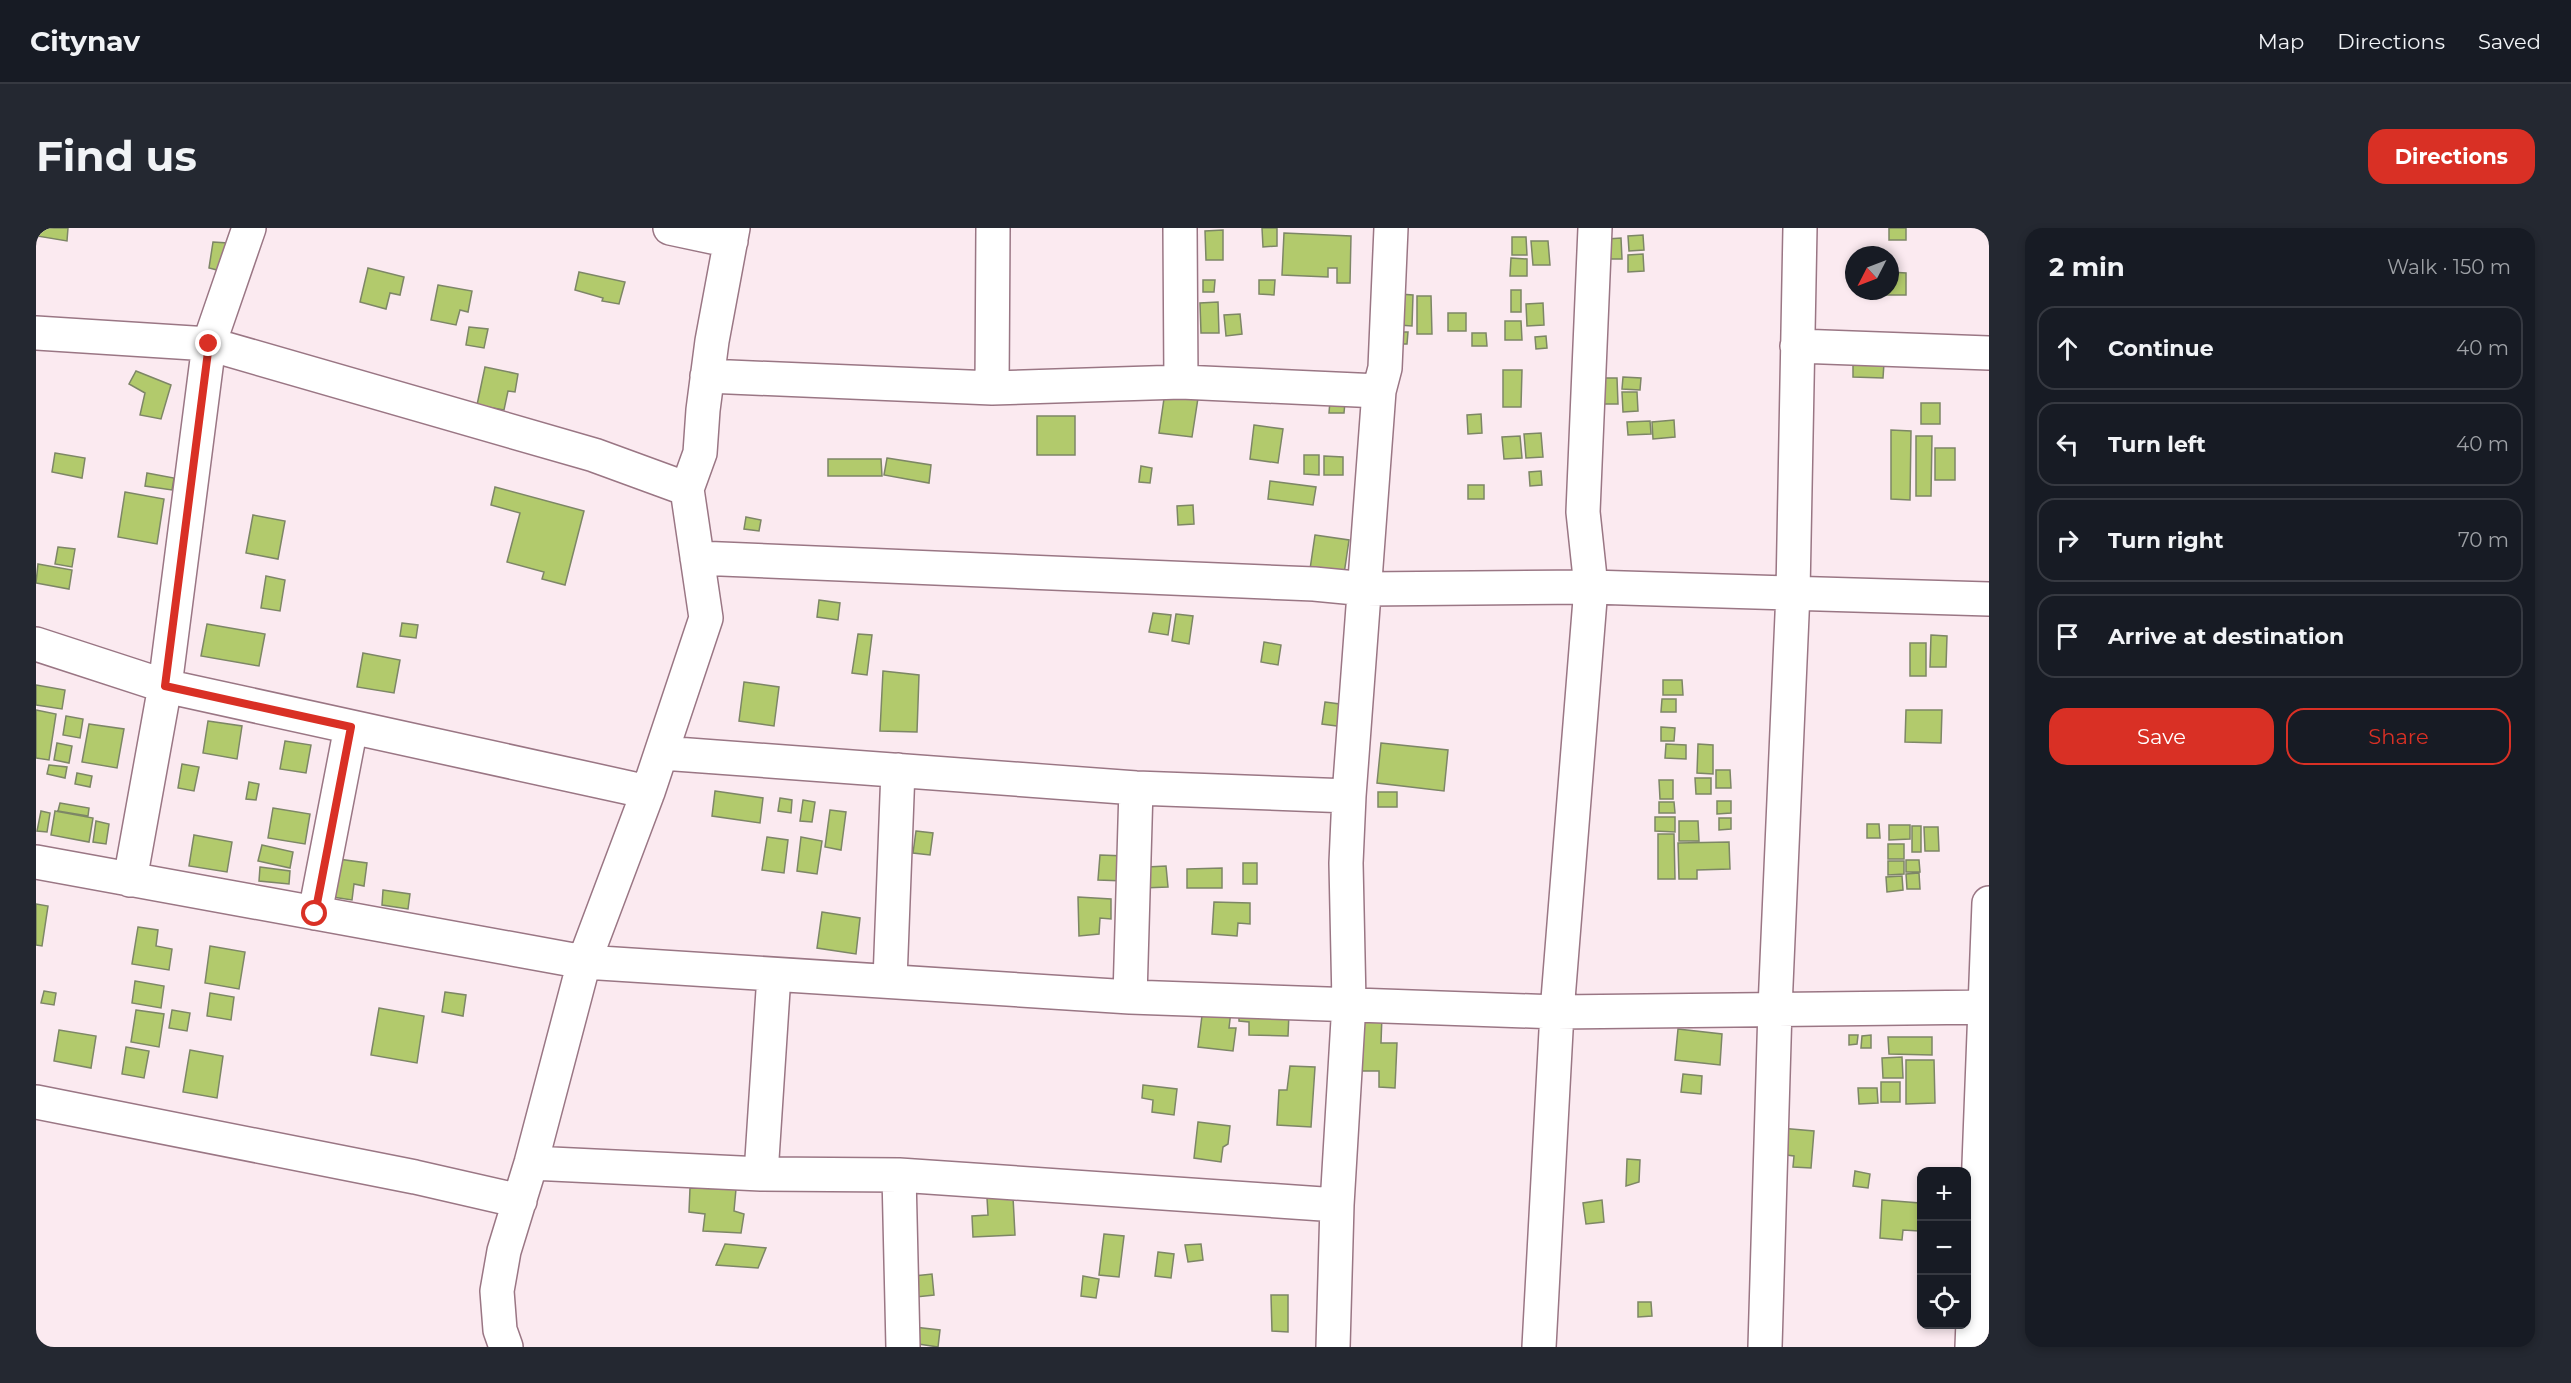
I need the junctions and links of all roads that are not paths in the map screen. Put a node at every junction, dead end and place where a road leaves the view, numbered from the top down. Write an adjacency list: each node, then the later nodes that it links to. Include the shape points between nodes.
1 (249, 228): 10 (street)
2 (670, 228): 8 (street)
3 (993, 228): 15 (street)
4 (1180, 228): 14 (street)
5 (1391, 228): 16 (street, via 1385,368)
6 (1595, 228): 19 (street, via 1583,513)
7 (1800, 228): 11 (street)
8 (732, 234): 13 (street)
9 (36, 333): 10 (street)
10 (209, 344): 17 (street, via 594,455); 24 (street)
11 (1797, 346): 12 (street); 21 (street)
12 (1989, 353)
13 (707, 376): 15 (street); 17 (street, via 700,453)
14 (1181, 382): 15 (street); 16 (street)
15 (992, 388)
16 (1379, 392): 20 (street)
17 (687, 489): 18 (street)
18 (697, 558): 20 (street, via 1302,583); 26 (street, via 706,618)
19 (1591, 587): 20 (street); 21 (street); 42 (street)
20 (1366, 589): 30 (street)
21 (1793, 592): 22 (street); 41 (street)
22 (1989, 599)
23 (36, 644): 24 (street)
24 (165, 686): 25 (street); 32 (street)
25 (351, 727): 29 (street); 34 (street)
26 (662, 753): 27 (street); 29 (street)
27 (898, 770): 28 (street); 37 (street)
28 (1136, 788): 30 (street); 38 (street)
29 (648, 792): 35 (street)
30 (1349, 796): 39 (street)
31 (36, 862): 32 (street)
32 (130, 880): 34 (street)
33 (1989, 903): 40 (street)
34 (315, 914): 35 (street)
35 (584, 962): 36 (street); 44 (street)
36 (774, 975): 37 (street); 45 (street)
37 (890, 980): 38 (street)
38 (1130, 997): 39 (street)
39 (1349, 1003): 42 (street); 48 (street)
40 (1986, 1007): 41 (street); 54 (street)
41 (1775, 1008): 42 (street); 53 (street)
42 (1557, 1011): 52 (street)
43 (36, 1102): 47 (street)
44 (531, 1163): 45 (street); 47 (street)
45 (761, 1174): 46 (street)
46 (899, 1175): 48 (street); 50 (street)
47 (520, 1201): 49 (street, via 504,1251 497,1291 500,1330)
48 (1337, 1205): 51 (street)
49 (506, 1347)
50 (903, 1347)
51 (1333, 1347)
52 (1539, 1347)
53 (1765, 1347)
54 (1972, 1347)

